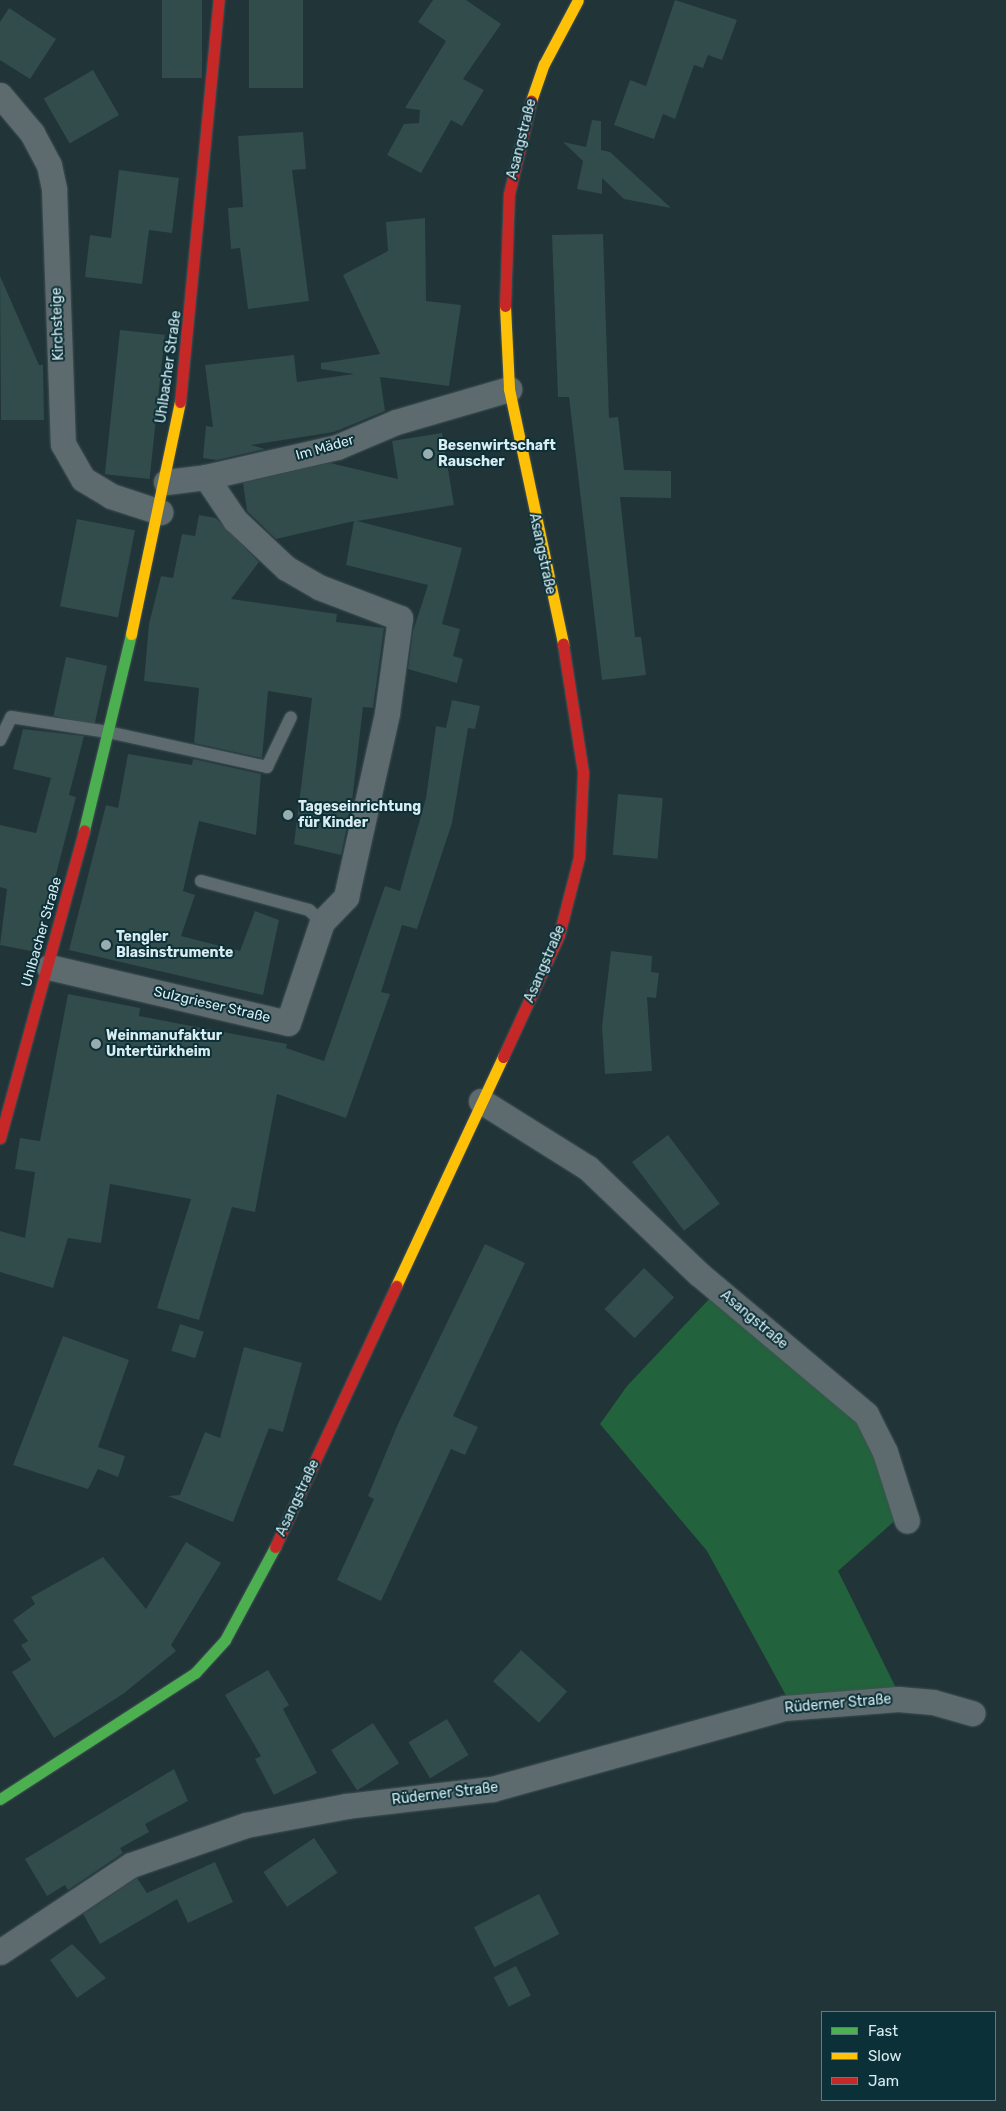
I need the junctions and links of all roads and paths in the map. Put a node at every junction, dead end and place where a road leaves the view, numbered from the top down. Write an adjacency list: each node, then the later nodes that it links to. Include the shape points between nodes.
1 (219, 0): 6 (street, Uhlbacher Straße, via 187,366)
2 (578, 0): 4 (street, Asangstraße, via 544,64 515,152 503,277)
3 (0, 95): 7 (street, Kirchsteige, via 32,133 49,165 54,189 63,444 83,479 111,496)
4 (508, 389): 5 (street, Im Mäder, via 396,422 337,447); 14 (street, Asangstraße, via 577,712 584,798 578,857 559,935)
5 (206, 478): 6 (street, Im Mäder); 12 (street, Sulzgrieser Straße, via 235,520 286,568 319,587 400,618 388,713 346,897)
6 (166, 482): 7 (street, Uhlbacher Straße)
7 (160, 512): 9 (street, Uhlbacher Straße)
8 (291, 717): 9 (lane, via 266,767)
9 (108, 732): 10 (lane, via 11,716); 13 (street, Uhlbacher Straße)
10 (0, 740)
11 (201, 881): 12 (lane, via 308,910)
12 (322, 922): 13 (street, Sulzgrieser Straße, via 288,1023)
13 (49, 967): 15 (street, Uhlbacher Straße)
14 (482, 1101): 16 (street, Asangstraße, via 588,1168 699,1274 866,1414 885,1452); 18 (street, Asangstraße, via 263,1574 225,1640 195,1673)
15 (0, 1138)
16 (907, 1521)
17 (972, 1714): 19 (street, Rüderner Straße, via 932,1702 898,1699 784,1708 492,1790 347,1806 246,1825 132,1865)
18 (0, 1799)
19 (0, 1952)

